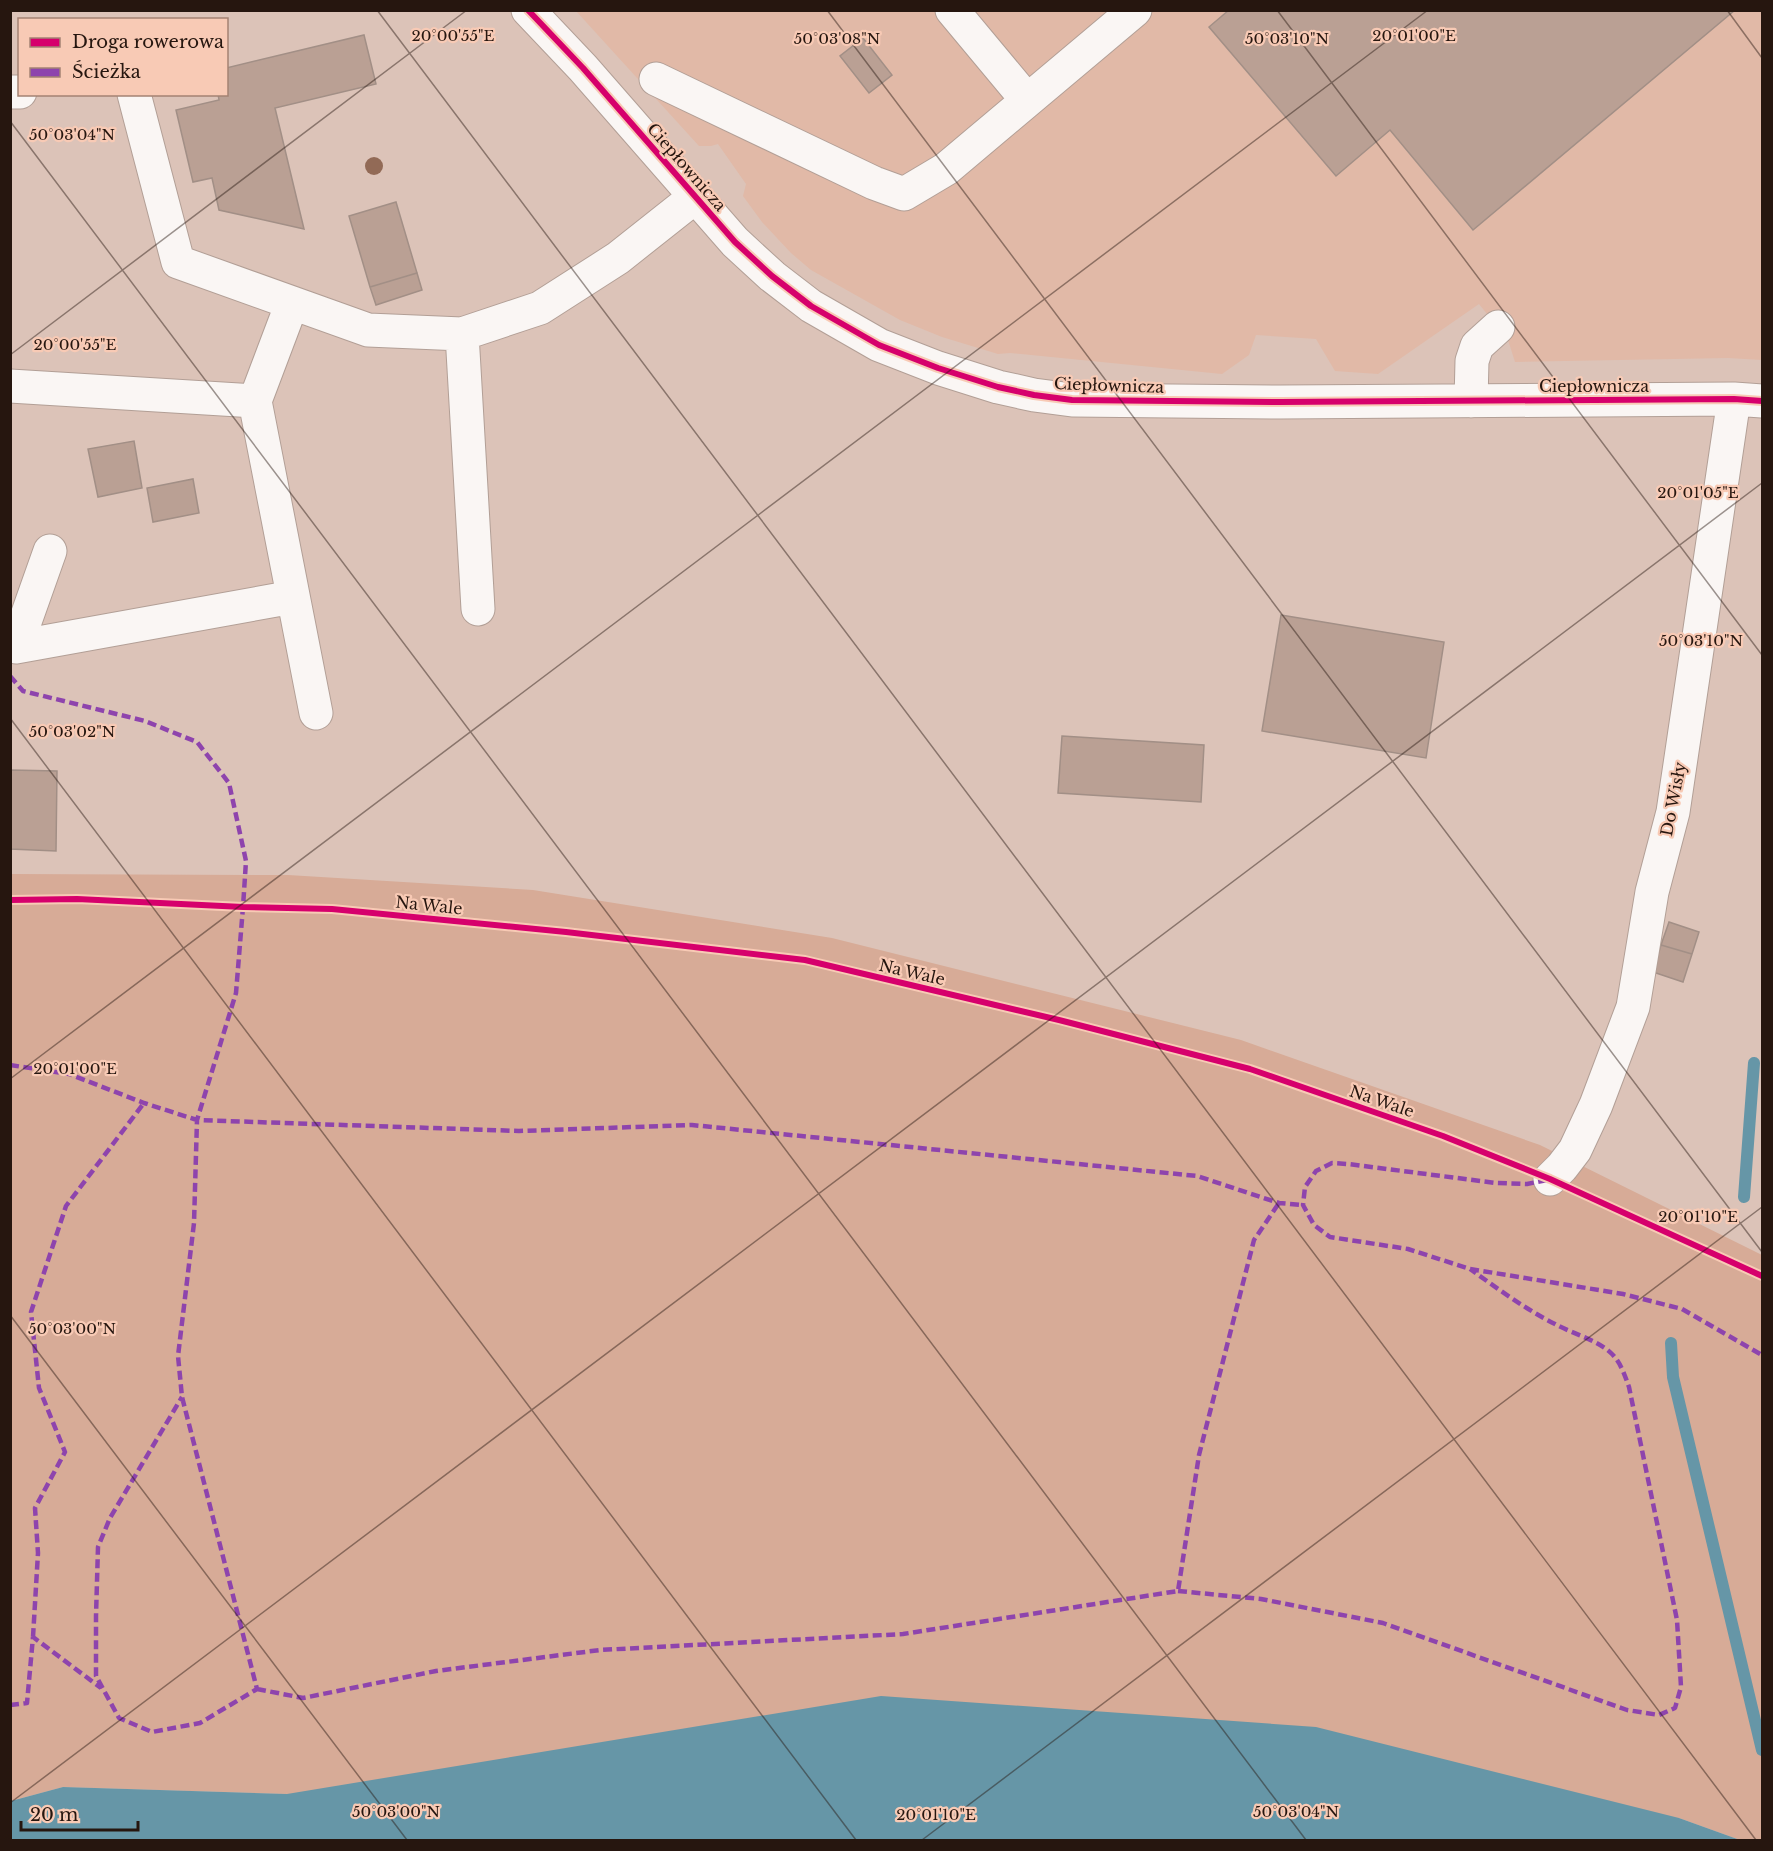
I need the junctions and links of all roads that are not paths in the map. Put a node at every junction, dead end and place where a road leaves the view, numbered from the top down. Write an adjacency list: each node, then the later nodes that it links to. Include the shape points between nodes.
1 (528, 10): 7 (street, Ciepłownicza)
2 (952, 10): 6 (street)
3 (1135, 10): 6 (street)
4 (656, 79): 6 (street, via 904,194 946,168)
5 (135, 96): 8 (street, via 178,262)
6 (1028, 100)
7 (695, 197): 10 (street, via 618,258 540,308); 14 (street, Ciepłownicza, via 735,242 812,306 879,345 998,387 1072,400)
8 (292, 303): 10 (street, via 368,330); 13 (street)
9 (1498, 327): 14 (street, via 1477,346 1472,361)
10 (462, 334): 17 (street)
11 (10, 386): 13 (street)
12 (1748, 400): 14 (street, Ciepłownicza); 19 (street, Do Wisły, via 1673,812 1652,892 1633,1007 1575,1150)
13 (255, 401): 16 (street)
14 (1471, 401)
15 (50, 551): 16 (street, via 16,646)
16 (293, 597): 18 (street)
17 (478, 609)
18 (316, 713)
19 (1550, 1179)

